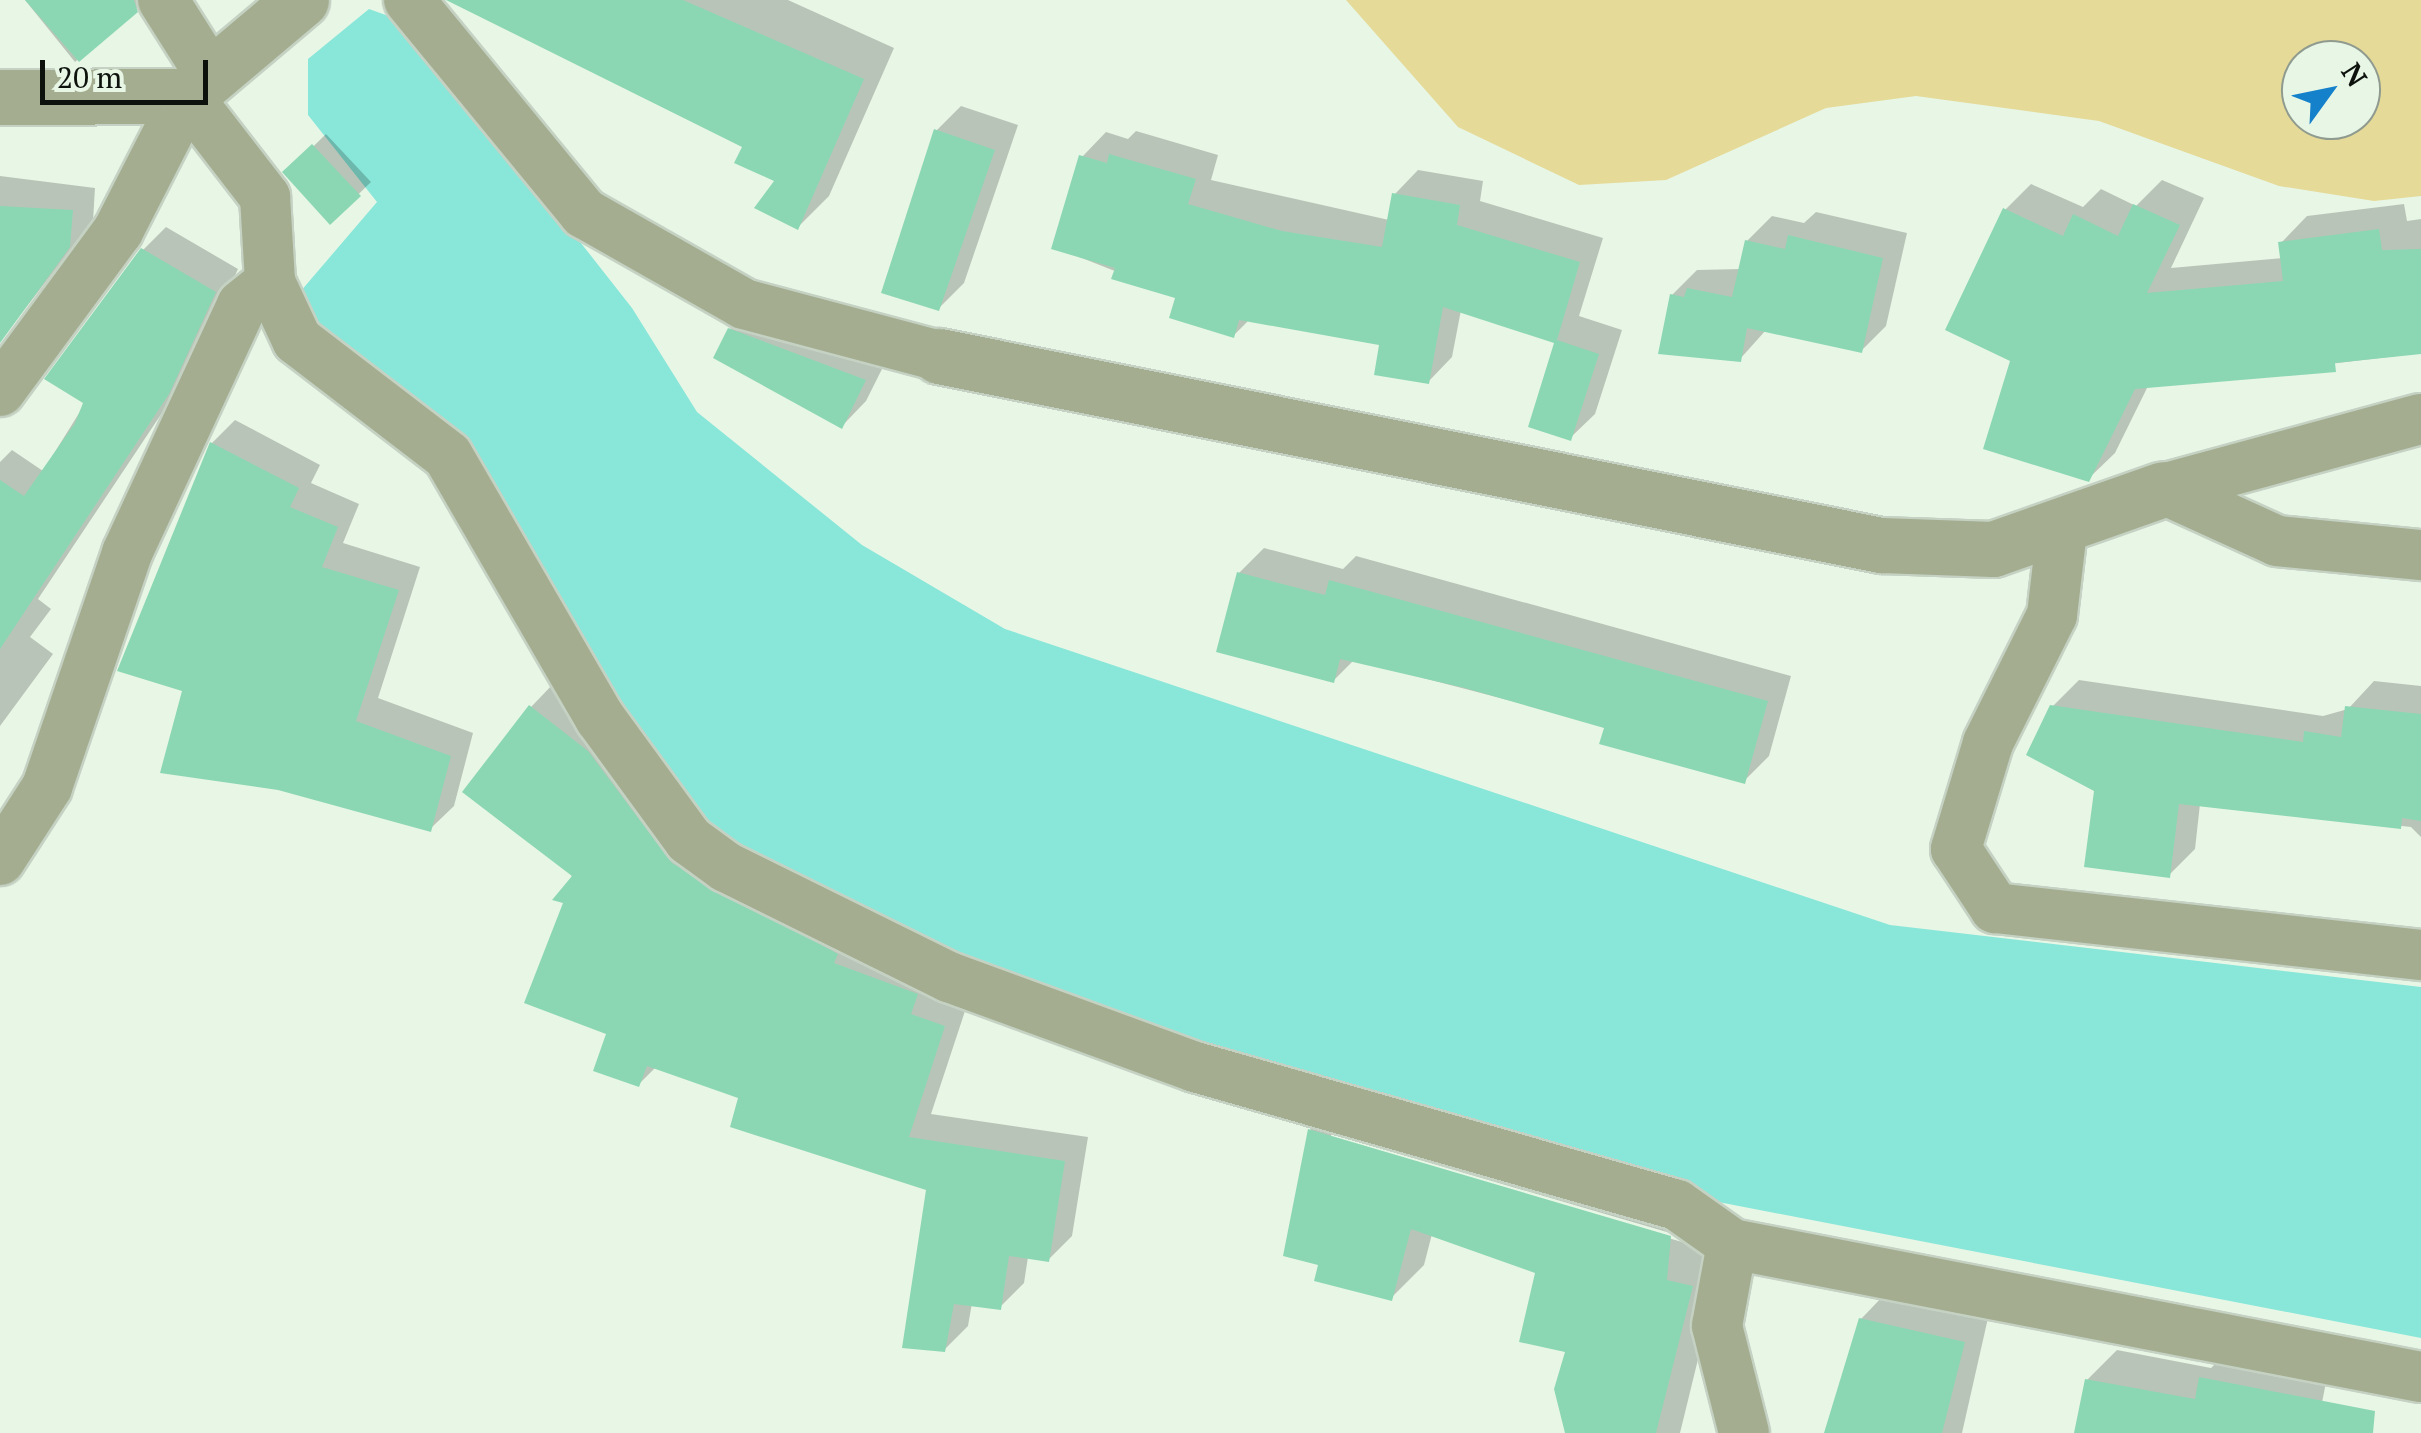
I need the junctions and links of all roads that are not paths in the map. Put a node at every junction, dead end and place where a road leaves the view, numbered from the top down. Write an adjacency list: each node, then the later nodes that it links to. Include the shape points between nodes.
1 (163, 0): 4 (street)
2 (301, 0): 4 (street)
3 (408, 0): 7 (street, via 584,213 744,304)
4 (199, 86): 5 (street); 6 (street, via 265,197); 8 (street, via 118,230)
5 (0, 96)
6 (270, 282): 13 (street, via 242,306 176,446 106,603 47,787); 15 (street, via 298,340 448,456 600,718 689,840 726,867 948,978 1196,1067 1677,1205)
7 (939, 356): 11 (street, via 1712,518 1882,544 1993,549)
8 (0, 391)
9 (2421, 419): 10 (street)
10 (2162, 489): 11 (street); 12 (street, via 2278,541)
11 (2062, 530): 14 (street, via 2052,614 1988,743 1956,849 1996,908)
12 (2421, 555)
13 (0, 860)
14 (2421, 954)
15 (1732, 1244): 16 (street); 17 (street, via 1717,1326)
16 (2421, 1376)
17 (1744, 1433)

